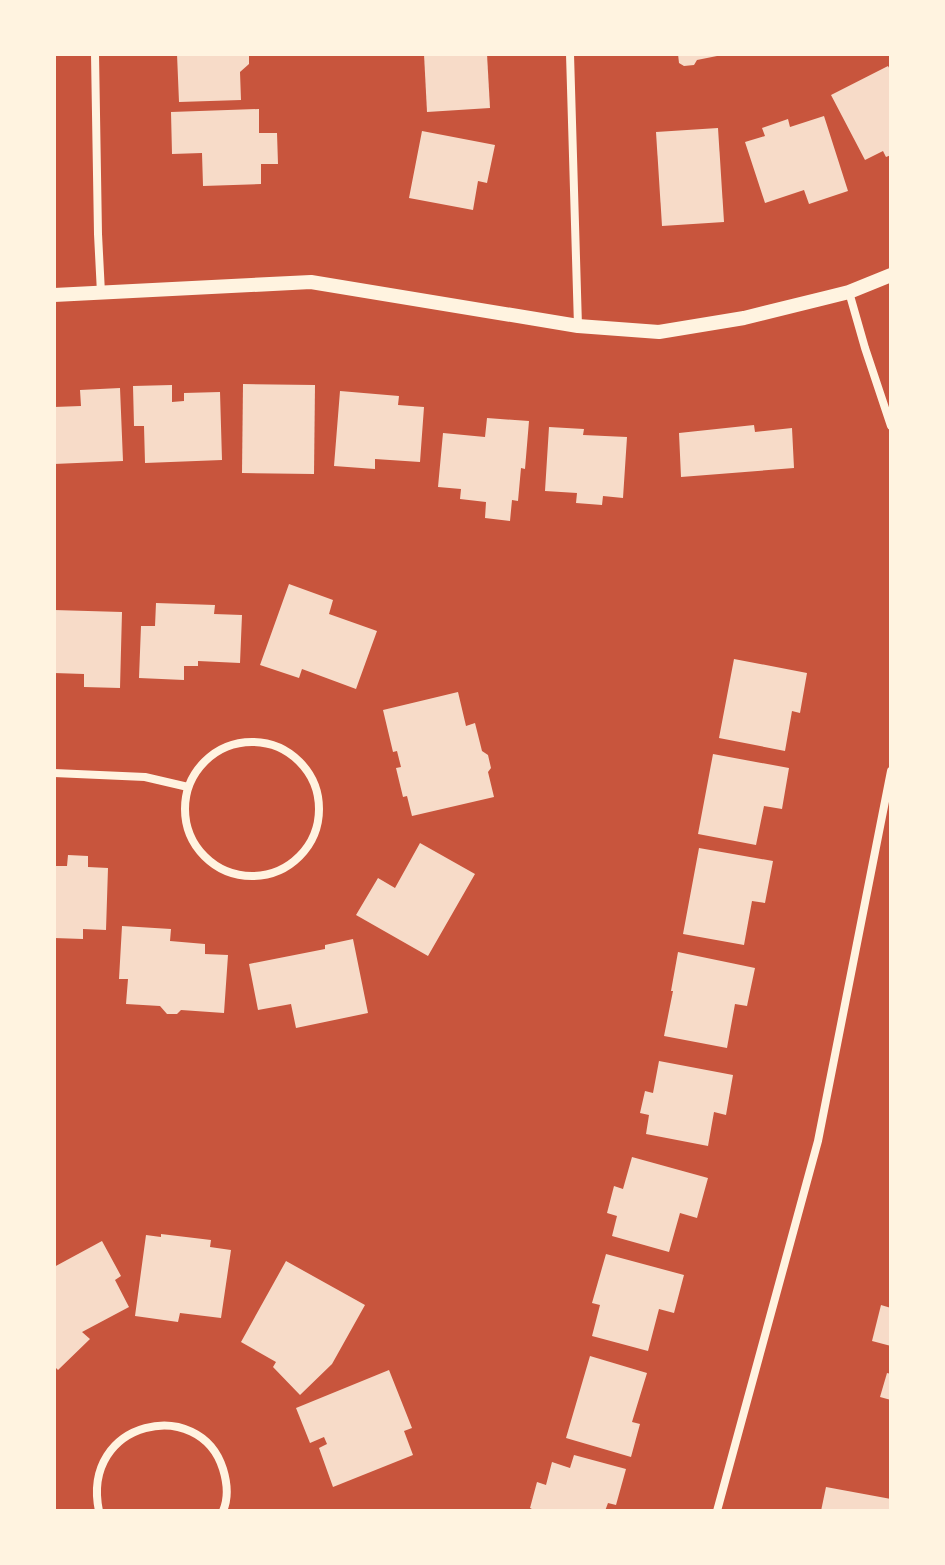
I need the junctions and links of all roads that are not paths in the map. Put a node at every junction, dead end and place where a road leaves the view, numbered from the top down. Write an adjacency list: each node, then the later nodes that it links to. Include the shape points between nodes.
1 (95, 54): 5 (street)
2 (570, 54): 7 (street)
3 (891, 275): 4 (street)
4 (849, 292): 7 (street, via 659,332); 8 (street)
5 (101, 294): 6 (street); 7 (street, via 311,282)
6 (54, 295)
7 (578, 326)
8 (891, 426)
9 (891, 771): 14 (street, via 818,1141)
10 (54, 773): 11 (street, via 145,777)
11 (188, 787): 11 (street, via 185,810 193,842 208,861 229,873 248,877 284,869 308,847 318,825 320,809 310,774 278,746 256,741 221,748 203,763)
12 (99, 1511): 13 (street, via 98,1473 109,1452 137,1429 164,1425 187,1430 220,1460 227,1482)
13 (223, 1511)
14 (717, 1511)

